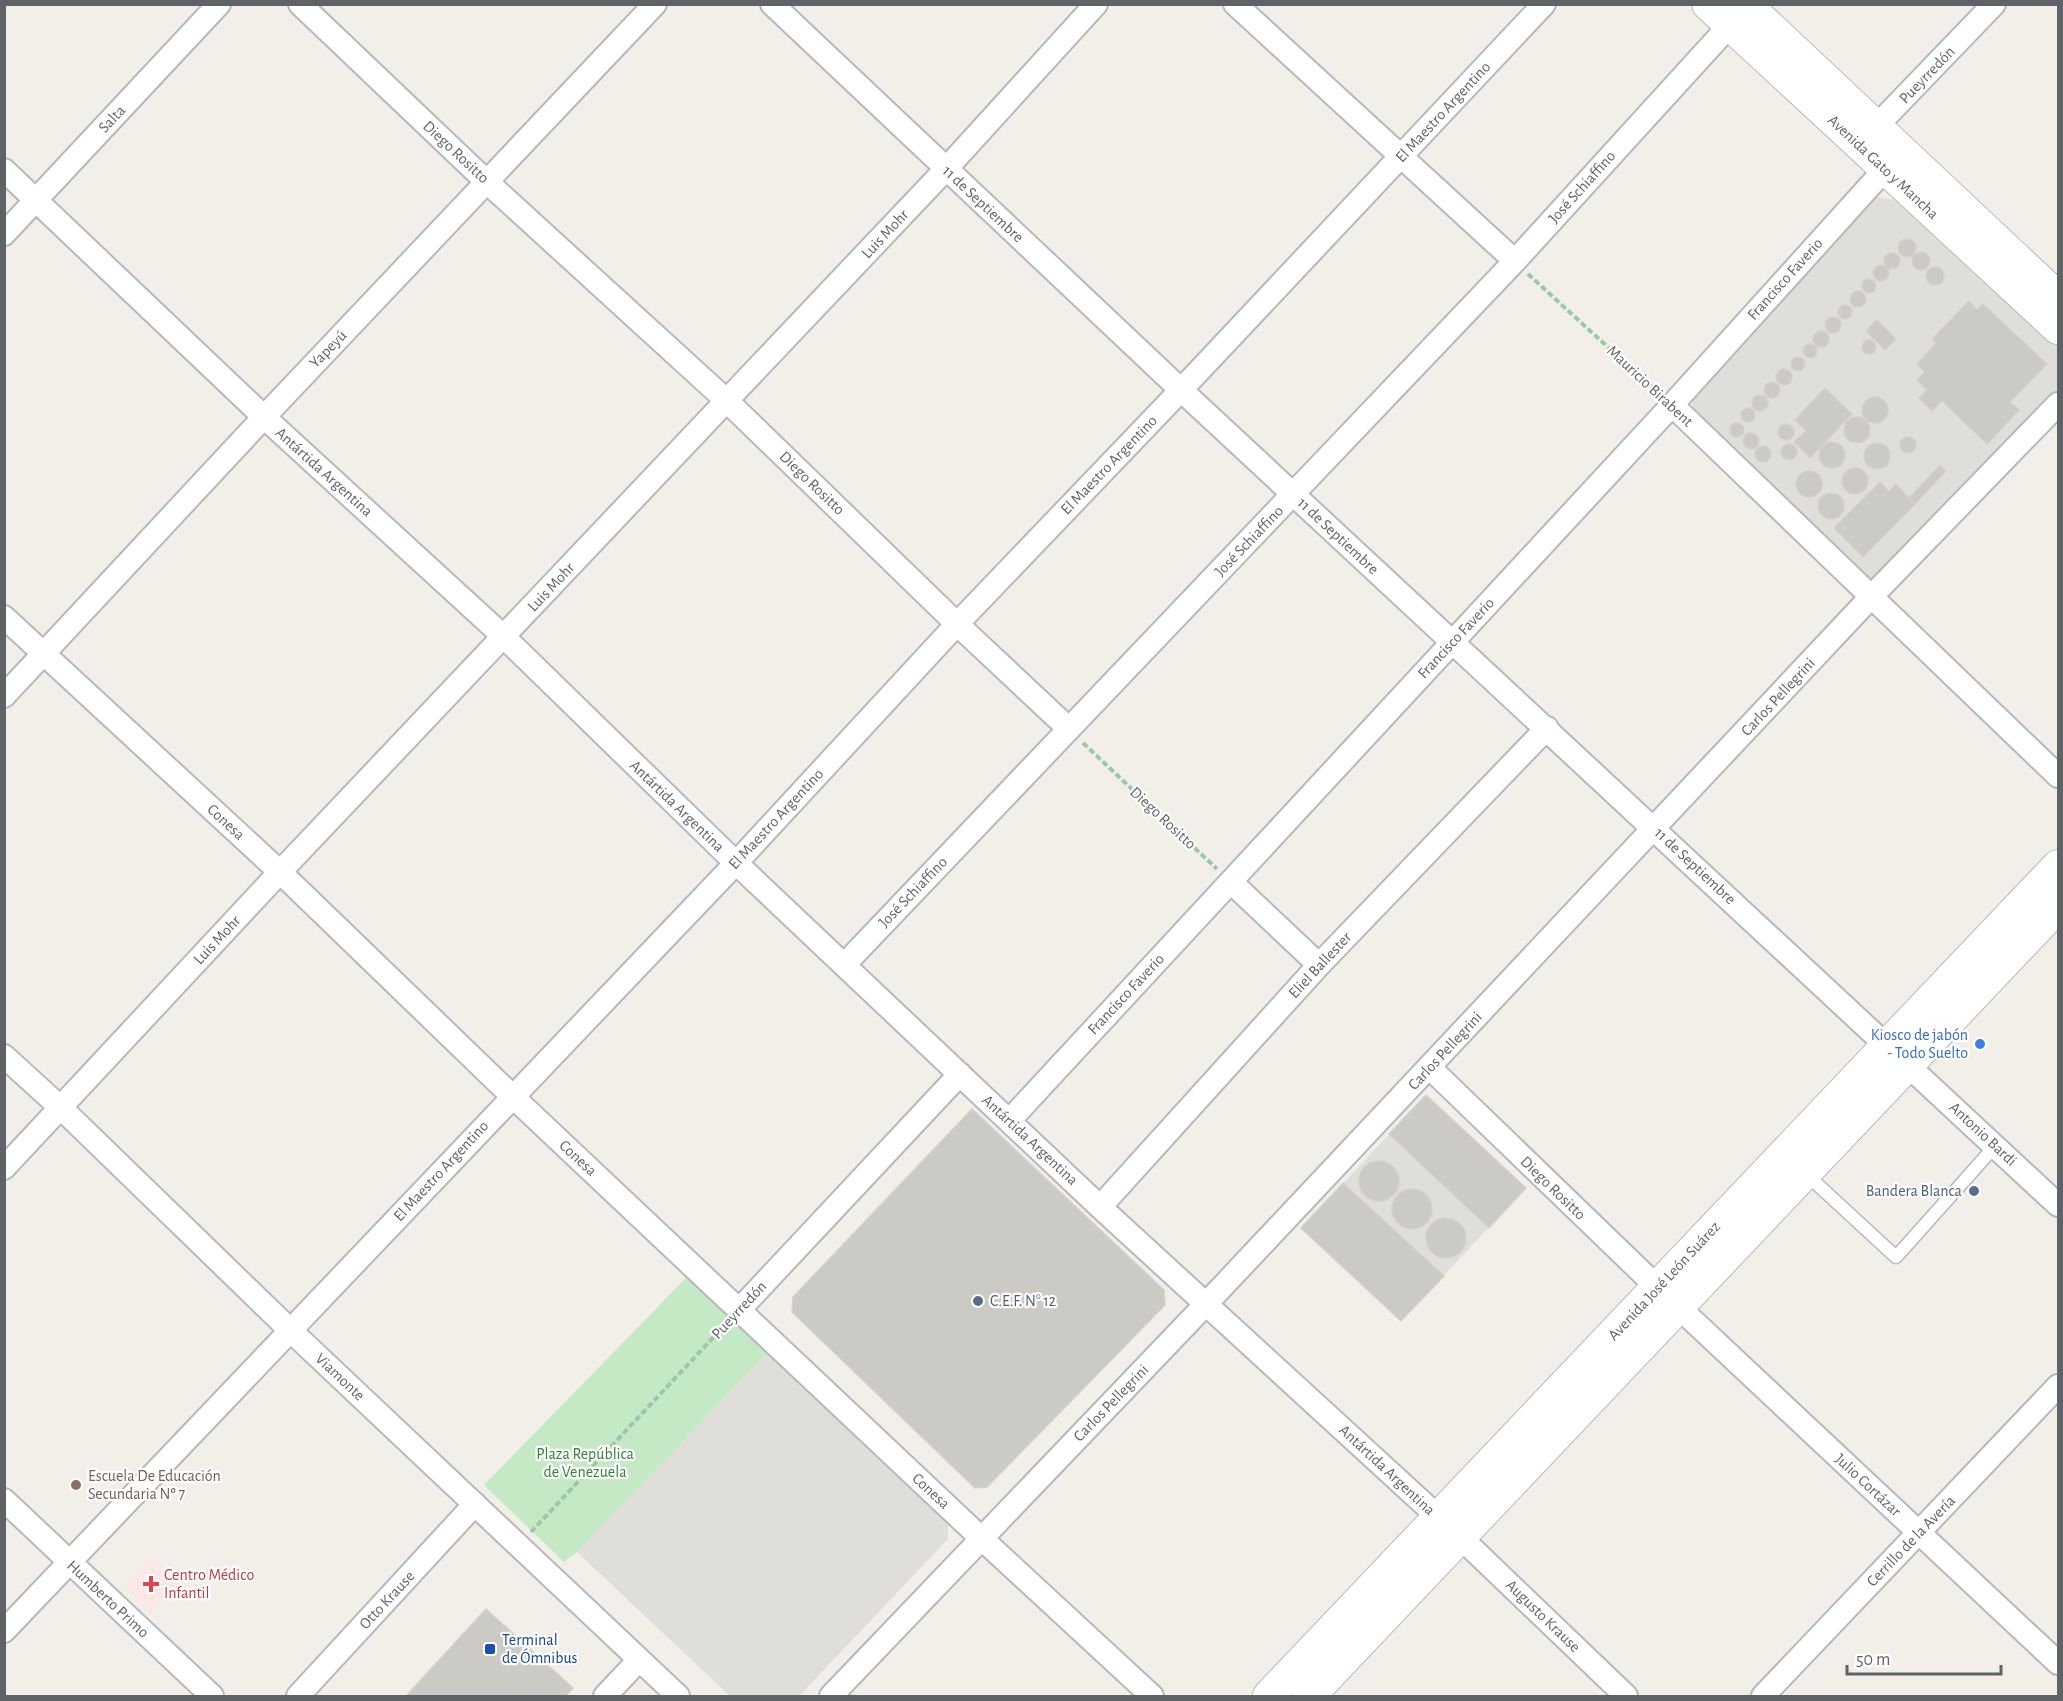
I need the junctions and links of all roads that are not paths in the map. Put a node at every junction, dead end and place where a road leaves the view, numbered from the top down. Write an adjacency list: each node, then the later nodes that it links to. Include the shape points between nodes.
1 (219, 4): 16 (street, Salta)
2 (300, 4): 15 (street, Diego Rositto)
3 (656, 4): 15 (street, Yapeyú)
4 (772, 4): 13 (street, 11 de Septiembre)
5 (1096, 4): 13 (street, Luis Mohr)
6 (1235, 4): 11 (street)
7 (1544, 4): 11 (street, El Maestro Argentino)
8 (1989, 6): 10 (street, Pueyrredón)
9 (1733, 10): 10 (main road, Avenida Gato y Mancha); 18 (street, José Schiaffino)
10 (1868, 136): 12 (main road, Avenida Gato y Mancha)
11 (1402, 157): 18 (street); 21 (street, El Maestro Argentino)
12 (1893, 160): 19 (main road, Avenida Gato y Mancha); 20 (main road, Avenida Gato y Mancha); 24 (street, Francisco Faverio)
13 (946, 169): 21 (street, 11 de Septiembre); 22 (street, Luis Mohr)
14 (4, 170): 16 (street, Antártida Argentina)
15 (487, 182): 22 (street, Diego Rositto); 25 (street, Yapeyú)
16 (36, 200): 17 (street, Salta); 25 (street, Antártida Argentina)
17 (4, 234)
18 (1515, 261): 26 (street, José Schiaffino)
19 (2058, 298)
20 (2058, 328)
21 (1181, 390): 26 (street, 11 de Septiembre); 29 (street, El Maestro Argentino)
22 (727, 401): 29 (street, Diego Rositto); 30 (street, Luis Mohr)
23 (2058, 404): 27 (street, Carlos Pellegrini)
24 (1672, 405): 27 (street, Mauricio Birabent); 31 (street, Francisco Faverio)
25 (264, 417): 30 (street, Antártida Argentina); 32 (street, Yapeyú)
26 (1293, 494): 31 (street, 11 de Septiembre); 35 (street, José Schiaffino)
27 (1870, 598): 36 (street, Mauricio Birabent); 37 (street, Carlos Pellegrini)
28 (4, 617): 32 (street, Conesa)
29 (957, 624): 35 (street, Diego Rositto); 38 (street, El Maestro Argentino)
30 (504, 636): 38 (street, Antártida Argentina); 40 (street, Luis Mohr)
31 (1453, 642): 34 (street, 11 de Septiembre); 41 (street, Francisco Faverio)
32 (44, 654): 33 (street, Yapeyú); 40 (street, Conesa)
33 (4, 696)
34 (1546, 728): 37 (street, 11 de Septiembre); 44 (street, Eliel Ballester)
35 (1069, 729): 43 (street, José Schiaffino)
36 (2058, 776)
37 (1655, 829): 45 (street, 11 de Septiembre); 47 (street, Carlos Pellegrini)
38 (736, 863): 43 (street, Antártida Argentina); 49 (street, El Maestro Argentino)
39 (2058, 866): 45 (main road, Avenida José León Suárez)
40 (280, 872): 49 (street, Conesa); 50 (street, Luis Mohr)
41 (1231, 882): 44 (street); 51 (street, Francisco Faverio)
42 (2058, 906): 45 (main road, Avenida José León Suárez)
43 (844, 964): 48 (street, Antártida Argentina)
44 (1319, 965): 56 (street, Eliel Ballester)
45 (1897, 1055): 52 (street, Antonio Bardi); 54 (main road, Avenida José León Suárez); 57 (main road, Avenida José León Suárez)
46 (4, 1056): 50 (street, Viamonte)
47 (1429, 1068): 57 (street, Diego Rositto); 58 (street, Carlos Pellegrini)
48 (960, 1074): 51 (street, Antártida Argentina); 59 (street, Pueyrredón)
49 (512, 1096): 59 (street, Conesa); 60 (street, El Maestro Argentino)
50 (61, 1108): 53 (street, Luis Mohr); 60 (street, Viamonte)
51 (1009, 1121): 56 (street, Antártida Argentina)
52 (1996, 1145): 54 (lane, via 1896,1257); 55 (street, Antonio Bardi)
53 (4, 1168)
54 (1805, 1173): 57 (main road, Avenida José León Suárez)
55 (2058, 1205)
56 (1100, 1207): 58 (street, Antártida Argentina)
57 (1668, 1298): 64 (main road, Avenida José León Suárez); 65 (street, Julio Cortázar)
58 (1206, 1304): 64 (street, Antártida Argentina); 66 (street, Carlos Pellegrini)
59 (739, 1310): 66 (street, Conesa)
60 (291, 1331): 63 (street, Viamonte); 67 (street, El Maestro Argentino)
61 (2058, 1386): 65 (street, Cerrillo de la Avería)
62 (4, 1500): 67 (street, Humberto Primo)
63 (475, 1504): 69 (street, Viamonte); 72 (street, Otto Krause)
64 (1450, 1527): 77 (main road, Avenida José León Suárez); 78 (main road, Avenida José León Suárez); 79 (street, Augusto Krause)
65 (1919, 1533): 70 (street, Julio Cortázar); 80 (street, Cerrillo de la Avería)
66 (981, 1538): 75 (street, Carlos Pellegrini); 76 (street, Conesa)
67 (69, 1563): 68 (street, El Maestro Argentino); 71 (street, Humberto Primo)
68 (4, 1631)
69 (639, 1660): 73 (street); 74 (street, Viamonte)
70 (2058, 1663)
71 (212, 1696)
72 (298, 1696)
73 (605, 1696)
74 (678, 1696)
75 (831, 1696)
76 (1152, 1696)
77 (1269, 1696)
78 (1309, 1696)
79 (1626, 1696)
80 (1763, 1696)

